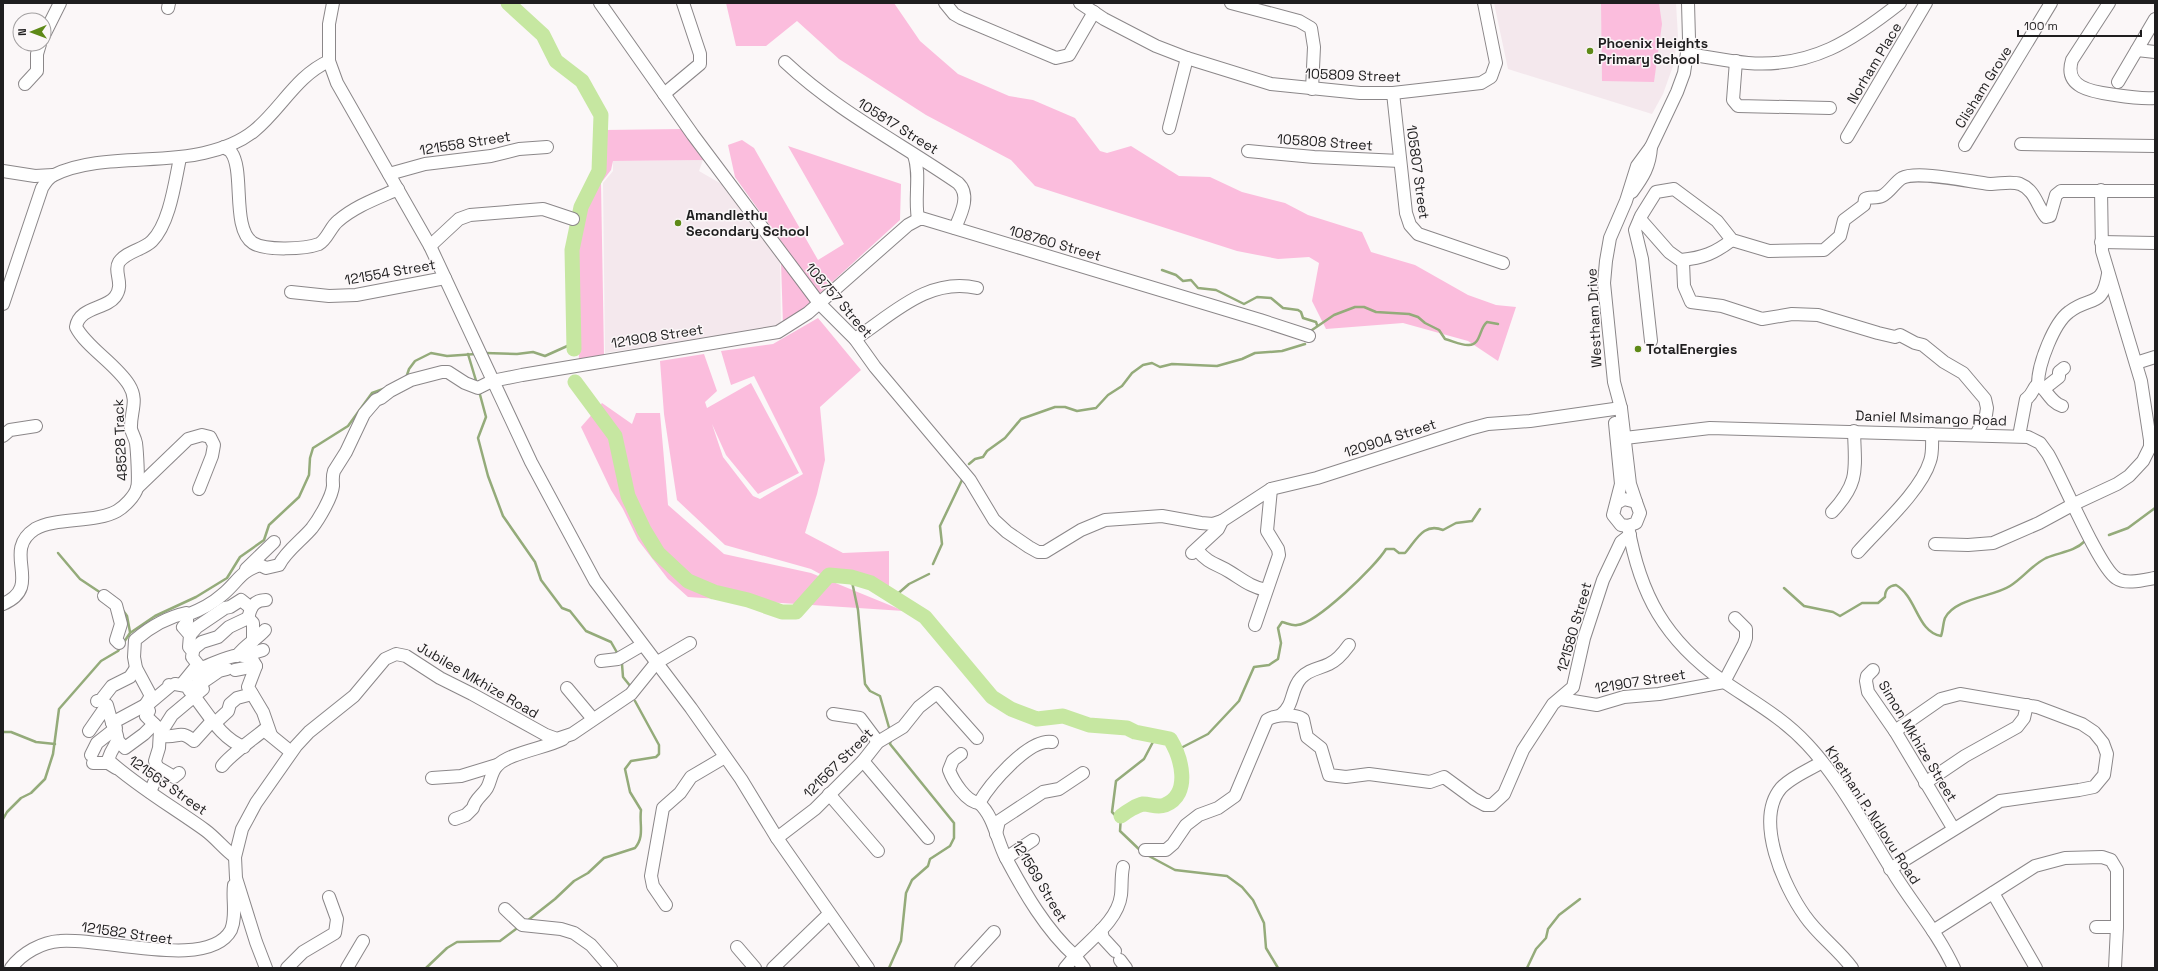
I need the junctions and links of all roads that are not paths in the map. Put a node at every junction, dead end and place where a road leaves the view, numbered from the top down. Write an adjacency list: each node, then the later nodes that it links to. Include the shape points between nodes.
1 (60, 3): 15 (street)
2 (333, 3): 22 (street, via 329,24)
3 (600, 3): 28 (street, 108757 Street)
4 (683, 3): 28 (street, via 700,54 700,64)
5 (945, 3): 14 (street, via 961,18 1056,58 1069,55)
6 (1080, 3): 14 (street, 105809 Street)
7 (1231, 3): 27 (street, via 1299,20 1311,28 1314,47)
8 (1484, 3): 29 (street, 105809 Street, via 1496,63 1491,77 1481,82)
9 (1688, 3): 20 (street, Westham Drive)
10 (1900, 3): 23 (street, via 1854,38 1833,49 1779,63)
11 (1926, 3): 33 (street, Norham Place)
12 (2051, 3): 35 (street, Clisham Grove)
13 (2109, 3): 30 (street, via 2078,50 2070,69 2073,79 2083,88 2094,92)
14 (1094, 12): 21 (street, 105809 Street, via 1156,46)
15 (52, 19)
16 (2155, 19): 17 (street)
17 (2137, 50): 19 (street); 25 (street)
18 (38, 52): 26 (street, via 37,71)
19 (2155, 52)
20 (1688, 54): 23 (street); 74 (street, Westham Drive, via 1677,92 1651,147 1645,174 1626,201 1610,238 1604,283)
21 (1187, 58): 27 (street, 105809 Street, via 1254,80); 32 (street)
22 (328, 61): 38 (street, via 306,74 254,130 243,139); 44 (street, via 337,83)
23 (1736, 61): 31 (street, Norham Place, via 1733,100 1738,106)
24 (785, 62): 40 (street, 105817 Street, via 820,92)
25 (2118, 82)
26 (26, 84)
27 (1312, 89): 29 (street, 105809 Street)
28 (664, 94): 63 (street, 108757 Street)
29 (1393, 94): 42 (street, 105807 Street)
30 (2155, 98)
31 (1830, 108)
32 (1169, 128)
33 (1847, 137)
34 (2021, 144): 36 (street)
35 (1965, 145)
36 (2155, 146)
37 (547, 147): 44 (street, 121558 Street, via 425,164)
38 (224, 148): 41 (street); 46 (street, via 231,152 236,166 237,192 244,233 253,243 275,248 299,249 320,243 338,221)
39 (1248, 151): 42 (street, 105808 Street)
40 (914, 155): 50 (street, via 917,169); 52 (street, 105817 Street, via 962,186 963,210)
41 (180, 158): 45 (street, via 98,164); 82 (street, 48528 Track, via 170,204 157,234 151,242 119,263 117,269 120,287 112,300 89,310 76,323 76,327 118,372 133,393 132,429 136,441)
42 (1400, 161): 58 (street, 105807 Street, via 1406,213 1412,229 1418,234)
43 (3, 171): 45 (street, via 35,176)
44 (389, 174): 46 (street)
45 (53, 175): 64 (street, via 42,188)
46 (398, 189): 56 (street)
47 (2101, 190): 48 (street); 53 (street, via 2061,191 2056,195 2050,216 2046,217 2037,199 2020,184 1903,177 1882,196 1867,197 1864,205 1844,220 1840,236 1824,250 1769,251); 54 (street)
48 (2155, 191)
49 (573, 219): 56 (street, via 543,209 470,215 459,220)
50 (918, 219): 52 (street, 108760 Street, via 924,218); 63 (street)
51 (1640, 219): 53 (street, via 1656,192 1674,189 1717,221); 57 (street, via 1669,252); 67 (street, via 1635,230 1642,259)
52 (955, 228): 65 (street, 108760 Street)
53 (1732, 240): 57 (street, via 1701,258)
54 (2101, 242): 55 (street); 59 (street)
55 (2155, 243)
56 (430, 246): 60 (street)
57 (1681, 260): 78 (street, via 1684,286 1691,302 1722,306 1762,319 1792,314 1818,315 1878,333 1895,337 1900,335 1915,344 1923,345 1963,373 1985,399 1986,415)
58 (1503, 263)
59 (2108, 273): 69 (street); 72 (street, via 2106,287 2099,298 2070,311 2060,320 2043,358)
60 (446, 278): 62 (street, 121554 Street, via 356,295 329,296); 71 (street)
61 (977, 288): 66 (street, via 955,285 942,287 909,300)
62 (291, 292)
63 (819, 303): 66 (street, 108757 Street); 71 (street, 121908 Street, via 785,329 767,335)
64 (3, 304)
65 (1309, 336)
66 (855, 339): 89 (street, 108757 Street, via 875,367 974,485 994,520 1035,551 1045,552 1081,530 1105,520 1162,516 1213,524)
67 (1652, 341)
68 (2155, 357): 69 (street)
69 (2136, 363): 87 (street, via 2149,432 2150,447 2147,454 2118,484)
70 (2064, 368): 72 (street, via 2059,377)
71 (491, 377): 94 (street, 121908 Street, via 478,388 448,372 442,372 412,380 376,400 364,414 334,471 323,511 313,527 279,565 266,568 260,565); 109 (street, via 576,549)
72 (2042, 386): 73 (street, via 2048,395); 80 (street, via 2026,399)
73 (2062, 406)
74 (1617, 408): 81 (street, Westham Drive); 84 (street, 120904 Street, via 1475,427 1317,478); 86 (street, Westham Drive, via 1621,484)
75 (36, 426): 79 (street, via 10,430)
76 (1854, 430): 77 (street, Daniel Msimango Road); 81 (street, Daniel Msimango Road, via 1699,428); 88 (street, via 1852,487)
77 (1932, 434): 78 (street, Daniel Msimango Road); 93 (street, via 1930,461 1918,482)
78 (1976, 435): 80 (street, Daniel Msimango Road)
79 (3, 436)
80 (2019, 436): 87 (street, Daniel Msimango Road, via 2033,438 2040,443)
81 (1625, 438): 85 (street, Westham Drive, via 1630,484)
82 (137, 488): 83 (street, via 188,439 202,435 210,437 214,445); 99 (street, 48528 Track, via 124,506 117,511 103,516 47,525 28,535 20,546 20,593 16,598)
83 (199, 489)
84 (1271, 489): 89 (street, 120904 Street); 96 (street, via 1267,531 1279,555)
85 (1636, 502): 86 (street, via 1629,499); 90 (street, via 1640,516)
86 (1617, 503): 90 (street, via 1613,511 1615,519)
87 (2074, 504): 92 (street, via 1993,543); 95 (street, Daniel Msimango Road, via 2106,568 2116,579 2129,582)
88 (1832, 512)
89 (1222, 521): 96 (street, 120904 Street, via 1218,529 1195,552 1249,585)
90 (1629, 530): 120 (street, Khethani P. Ndlovu Road, via 1638,573 1660,617 1690,655); 125 (street, 121580 Street, via 1603,580 1584,638 1575,681)
91 (274, 542): 94 (street)
92 (1935, 544)
93 (1858, 552)
94 (240, 575): 101 (street, via 222,595 202,609)
95 (2155, 578)
96 (1266, 590): 103 (street)
97 (104, 596): 107 (street, via 116,605 121,624 116,640)
98 (266, 600): 100 (street, via 258,600)
99 (3, 604)
100 (250, 613): 105 (street, via 242,600 225,608); 106 (street); 111 (street, via 218,637 202,642)
101 (187, 615): 105 (street, via 187,622 183,626); 118 (street, via 178,615 161,623 135,640)
102 (1735, 618): 120 (street, via 1746,629 1746,638)
103 (1255, 625)
104 (265, 630): 106 (street)
105 (190, 635): 111 (street, via 189,647)
106 (253, 641): 113 (street, via 244,647)
107 (119, 643)
108 (690, 644): 115 (street)
109 (642, 645): 114 (street, via 618,659); 115 (street)
110 (1349, 645): 130 (street, via 1329,664 1317,667 1301,678 1295,687 1289,709)
111 (192, 650): 117 (street, via 192,657)
112 (263, 650): 113 (street)
113 (240, 656): 116 (street, via 254,662); 117 (street, via 218,660)
114 (601, 661)
115 (656, 663): 131 (street, via 631,694); 146 (street)
116 (256, 666): 123 (street, via 219,671); 124 (street, via 248,687)
117 (201, 667): 121 (street, via 195,668); 123 (street, via 198,676)
118 (136, 668): 126 (street); 127 (street, via 130,676 112,686 101,700)
119 (1872, 670): 136 (street, Simon Mkhize Street, via 1866,681 1868,692)
120 (1724, 682): 125 (street, 121907 Street, via 1659,694 1624,697 1597,705); 148 (street, Khethani P. Ndlovu Road, via 1790,727)
121 (183, 684): 123 (street); 126 (street, via 169,685)
122 (567, 688): 131 (street)
123 (200, 689): 132 (street); 134 (street, via 172,715 165,726)
124 (252, 694): 132 (street, via 237,698 230,704 228,711); 137 (street)
125 (1561, 699): 130 (street, 121580 Street, via 1554,704 1523,750 1504,794 1492,805 1484,805 1444,777 1430,782 1366,773 1346,777 1329,775 1321,748 1306,737 1304,719)
126 (149, 700): 133 (street); 134 (street, via 149,711 146,716)
127 (97, 701)
128 (2027, 705): 136 (street, via 1960,694 1950,695); 156 (street, via 2024,718 2017,727 1965,756); 161 (street, via 2082,724 2094,732 2103,742 2107,754 2104,775 2094,787 2087,789 2000,801)
129 (833, 714): 141 (street, via 860,718)
130 (1281, 715): 166 (street, via 1267,720 1235,796 1186,825 1166,850)
131 (593, 719): 138 (street)
132 (213, 722): 134 (street, via 194,741 179,733 164,736); 143 (street, via 231,740)
133 (114, 725): 135 (street, 121563 Street, via 107,705); 140 (street, 121563 Street); 152 (street, via 97,743 92,759 108,763)
134 (158, 728): 140 (street, via 144,734 125,748); 151 (street, via 160,748 155,761)
135 (89, 731)
136 (1895, 731): 156 (street, Simon Mkhize Street)
137 (272, 735): 143 (street, via 264,730); 144 (street)
138 (566, 737): 144 (street, Jubilee Mkhize Road, via 557,739 546,735 440,678 411,658 396,654 385,659 357,693 309,732); 150 (street, via 554,744 510,758)
139 (977, 738): 141 (street, 121567 Street, via 937,693 919,707 903,727)
140 (118, 741): 152 (street, 121563 Street, via 108,760)
141 (878, 742): 147 (street, 121567 Street)
142 (1052, 742): 159 (street, via 1045,741 1034,745 996,779)
143 (244, 747): 149 (street, via 228,758)
144 (291, 752): 168 (street, Jubilee Mkhize Road, via 248,816 238,840)
145 (961, 754): 159 (street, via 953,760 949,770 953,781 975,803)
146 (725, 757): 163 (street); 175 (street, via 691,777 680,792 662,808 651,876 653,886)
147 (863, 761): 158 (street, 121567 Street); 164 (street)
148 (1822, 762): 171 (street, Khethani P. Ndlovu Road); 198 (street, via 1782,787 1774,802 1770,828 1780,866 1805,917 1842,954)
149 (222, 766)
150 (497, 766): 155 (street, via 461,776); 160 (street, via 488,786 474,802 474,808 466,815)
151 (158, 767): 153 (street, via 174,777); 157 (street)
152 (122, 772): 157 (street, 121563 Street)
153 (178, 773)
154 (1083, 773): 162 (street, via 1059,789 1043,792 999,821)
155 (432, 778)
156 (1926, 783): 161 (street, Simon Mkhize Street)
157 (150, 792): 168 (street, 121563 Street, via 205,830)
158 (829, 794): 163 (street, 121567 Street, via 810,813); 167 (street)
159 (980, 803): 162 (street, 121569 Street, via 987,810)
160 (455, 819)
161 (1953, 828): 171 (street)
162 (996, 834): 169 (street, 121569 Street)
163 (777, 838): 177 (street)
164 (928, 838)
165 (1033, 840): 169 (street)
166 (1145, 850)
167 (878, 851)
168 (235, 857): 172 (street, Jubilee Mkhize Road)
169 (1006, 858): 185 (street, 121569 Street, via 1061,944)
170 (1123, 867): 180 (street, via 1120,900 1115,912)
171 (1890, 869): 181 (street, Khethani P. Ndlovu Road)
172 (236, 878): 187 (street, 121582 Street, via 231,931 220,945 207,954 159,955 73,940 58,941 27,953); 188 (street, Jubilee Mkhize Road)
173 (1993, 893): 179 (street, via 2014,878 2048,861 2102,857 2111,860 2117,870); 181 (street); 200 (street)
174 (329, 897): 189 (street, via 337,919 335,933 303,952)
175 (666, 905)
176 (505, 910): 191 (street, via 522,925 574,933 591,945)
177 (829, 914): 193 (street); 194 (street)
178 (2096, 927): 179 (street)
179 (2118, 927): 201 (street)
180 (1101, 930): 185 (street); 186 (street, via 1103,938)
181 (1933, 931): 199 (street, Khethani P. Ndlovu Road)
182 (994, 932): 195 (street)
183 (363, 941): 190 (street)
184 (737, 948): 192 (street)
185 (1075, 956): 196 (street); 197 (street, 121569 Street)
186 (1120, 959)
187 (11, 968)
188 (266, 968)
189 (287, 968)
190 (346, 968)
191 (611, 968)
192 (754, 968)
193 (773, 968)
194 (868, 968)
195 (961, 968)
196 (1065, 968)
197 (1084, 968)
198 (1852, 968)
199 (1954, 968)
200 (2036, 968)
201 (2115, 968)

